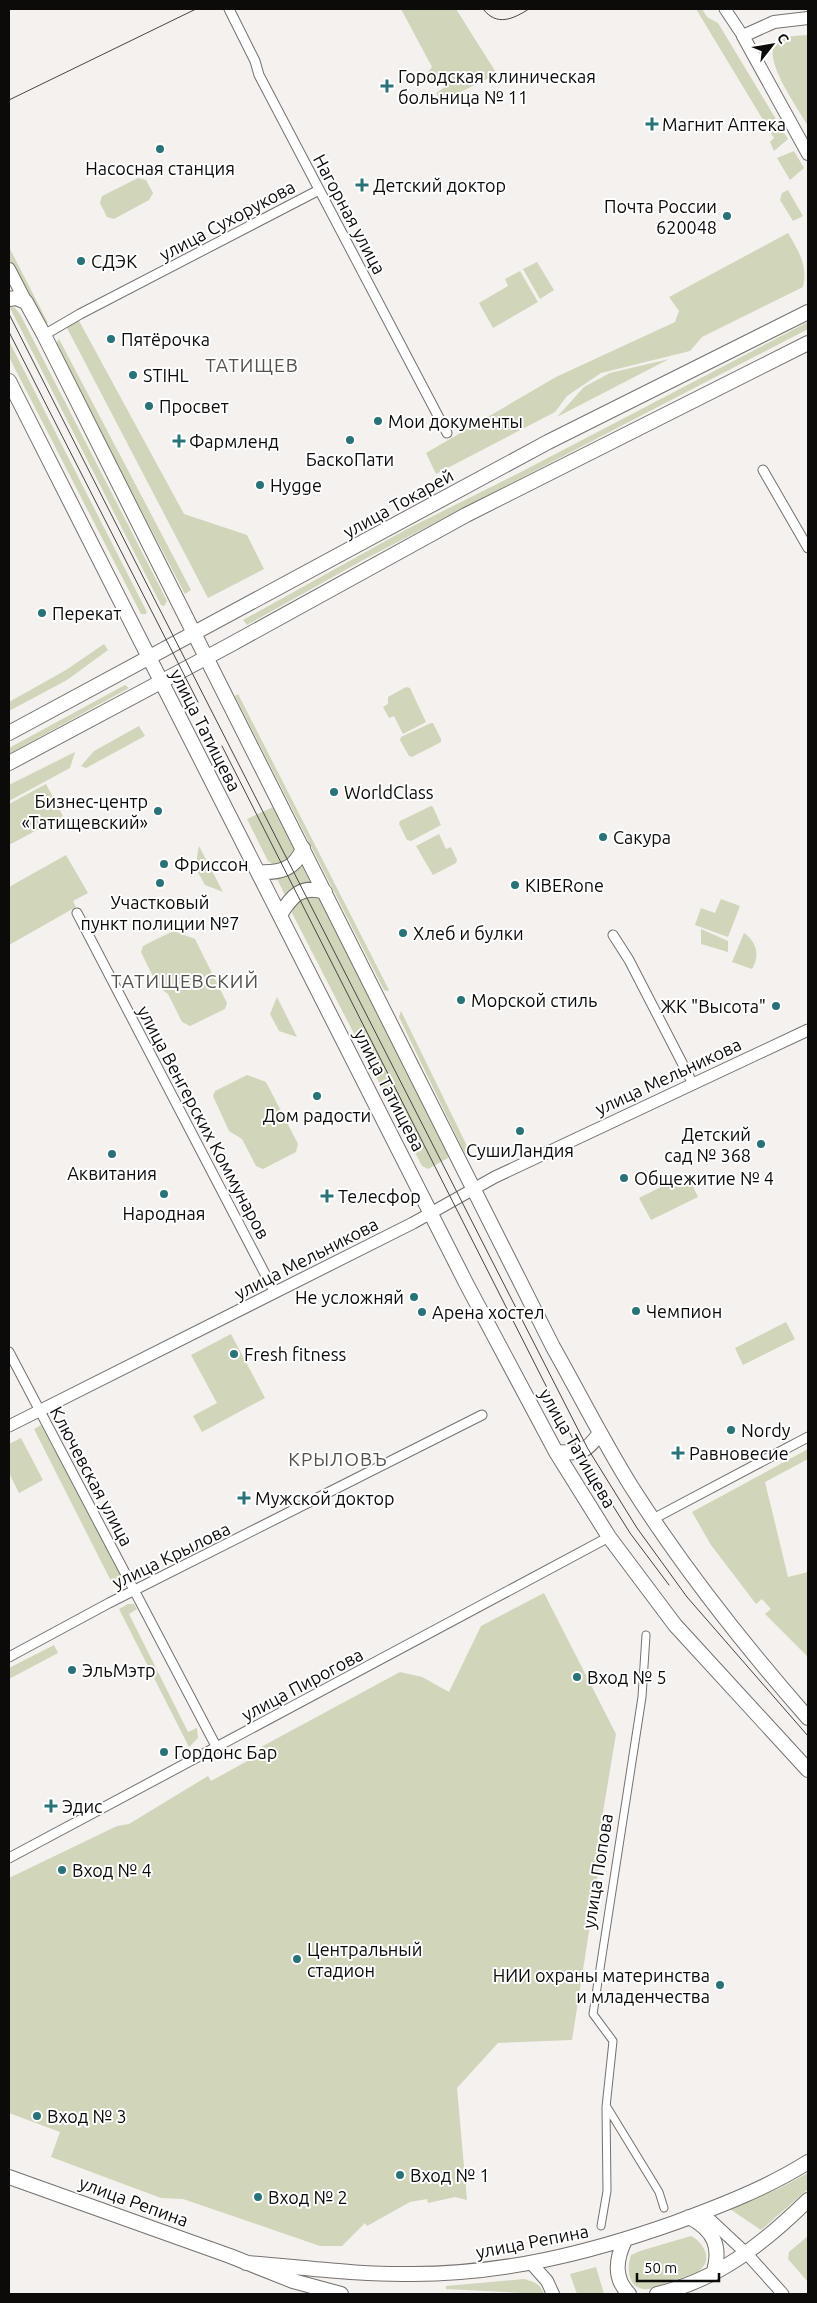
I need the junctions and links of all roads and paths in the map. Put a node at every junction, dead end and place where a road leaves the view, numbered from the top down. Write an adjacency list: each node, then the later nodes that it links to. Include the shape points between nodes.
1 (228, 9): 6 (street, Нагорная улица)
2 (725, 9): 4 (street)
3 (808, 18): 4 (main road, via 774,22)
4 (743, 36): 5 (main road)
5 (808, 154)
6 (319, 190): 11 (street, улица Сухорукова); 14 (street, Нагорная улица)
7 (9, 269): 9 (main road, улица Татищева)
8 (9, 299): 9 (main road)
9 (26, 302): 11 (main road, улица Татищева)
10 (808, 312): 17 (main road, улица Токарей, via 548,442)
11 (44, 335): 17 (main road, улица Татищева)
12 (808, 343): 19 (main road, via 466,514)
13 (9, 381): 18 (main road, улица Татищева)
14 (447, 433)
15 (762, 470): 16 (street)
16 (808, 548)
17 (194, 633): 18 (main road, улица Токарей); 19 (main road, улица Татищева)
18 (148, 658): 20 (main road, улица Татищева); 21 (main road, улица Токарей)
19 (206, 658): 20 (main road); 23 (main road, улица Татищева)
20 (160, 682): 22 (main road); 24 (main road, улица Татищева)
21 (9, 733)
22 (9, 763)
23 (303, 848): 24 (main road, via 291,867 273,873); 25 (main road, улица Татищева)
24 (258, 872): 27 (main road, улица Татищева)
25 (325, 892): 27 (main road, via 314,888 296,894); 31 (main road, улица Татищева)
26 (77, 913): 33 (street, улица Венгерских Коммунаров)
27 (280, 915): 32 (main road, улица Татищева)
28 (613, 935): 30 (street)
29 (808, 1030): 30 (street, улица Мельникова)
30 (693, 1084): 31 (street, улица Мельникова, via 495,1177)
31 (475, 1190): 32 (street, улица Мельникова); 38 (main road, улица Татищева)
32 (431, 1214): 33 (street, улица Мельникова); 40 (main road, улица Татищева)
33 (275, 1293): 35 (street, улица Мельникова)
34 (9, 1352): 35 (street, Ключевская улица)
35 (38, 1411): 37 (street, улица Мельникова); 43 (street, Ключевская улица)
36 (482, 1415): 43 (street, улица Крылова)
37 (9, 1426)
38 (600, 1433): 40 (main road, via 588,1449 580,1453); 41 (main road, улица Татищева)
39 (808, 1437): 41 (street)
40 (556, 1452): 42 (main road, улица Татищева)
41 (653, 1519): 46 (main road, улица Татищева, via 744,1643)
42 (609, 1537): 47 (street, улица Пирогова); 48 (main road, улица Татищева, via 675,1625)
43 (135, 1591): 45 (street, улица Крылова); 47 (street, Ключевская улица)
44 (646, 1635): 50 (street, улица Попова, via 642,1697 593,2014 612,2041)
45 (9, 1657)
46 (808, 1718)
47 (217, 1748): 49 (street, улица Пирогова)
48 (808, 1770)
49 (9, 1858)
50 (606, 2107): 54 (street, via 658,2192); 57 (street, улица Попова, via 607,2191)
51 (808, 2162): 55 (main road, улица Репина, via 789,2174)
52 (9, 2177): 60 (main road, улица Репина)
53 (808, 2200): 59 (main road)
54 (664, 2208)
55 (702, 2212): 56 (main road, улица Репина); 59 (street)
56 (689, 2217): 58 (main road, улица Репина); 62 (main road, via 712,2236 718,2261)
57 (601, 2226)
58 (625, 2240): 61 (main road, улица Репина); 65 (main road, via 618,2254 617,2270 619,2281)
59 (747, 2254): 62 (main road); 67 (street)
60 (246, 2263): 61 (main road, улица Репина, via 356,2273 413,2274 469,2272); 63 (main road, улица Репина, via 293,2281)
61 (532, 2264): 64 (main road, via 547,2281)
62 (713, 2274): 66 (main road)
63 (341, 2294)
64 (553, 2294)
65 (629, 2294)
66 (656, 2294)
67 (783, 2294)

